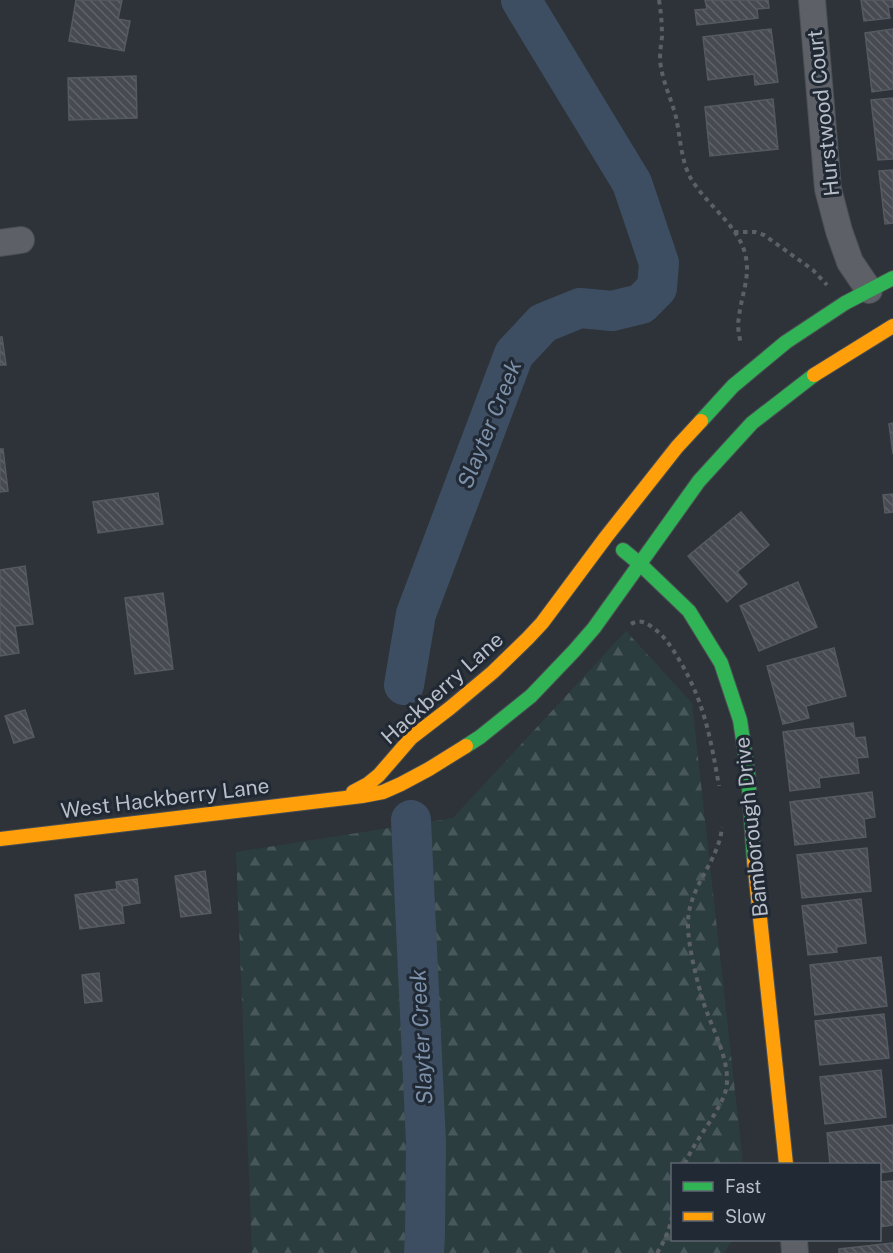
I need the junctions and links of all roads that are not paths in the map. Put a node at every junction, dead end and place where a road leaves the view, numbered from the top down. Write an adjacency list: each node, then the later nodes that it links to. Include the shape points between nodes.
1 (812, 0): 3 (street, Hurstwood Court, via 828,189 850,262)
2 (893, 278): 3 (street, Hackberry Lane)
3 (869, 290): 5 (street, Hackberry Lane, via 786,342 732,386 677,447)
4 (893, 326): 6 (street, via 814,375 752,423 699,481)
5 (606, 537): 6 (street, Bamborough Drive); 7 (street, Hackberry Lane, via 542,623 513,654 411,738 379,775)
6 (640, 564): 7 (street, via 574,651 531,696 480,737 401,784 382,792); 9 (street, Bamborough Drive, via 689,610 721,663 740,720)
7 (335, 800): 8 (street, West Hackberry Lane)
8 (0, 839)
9 (786, 1163)

